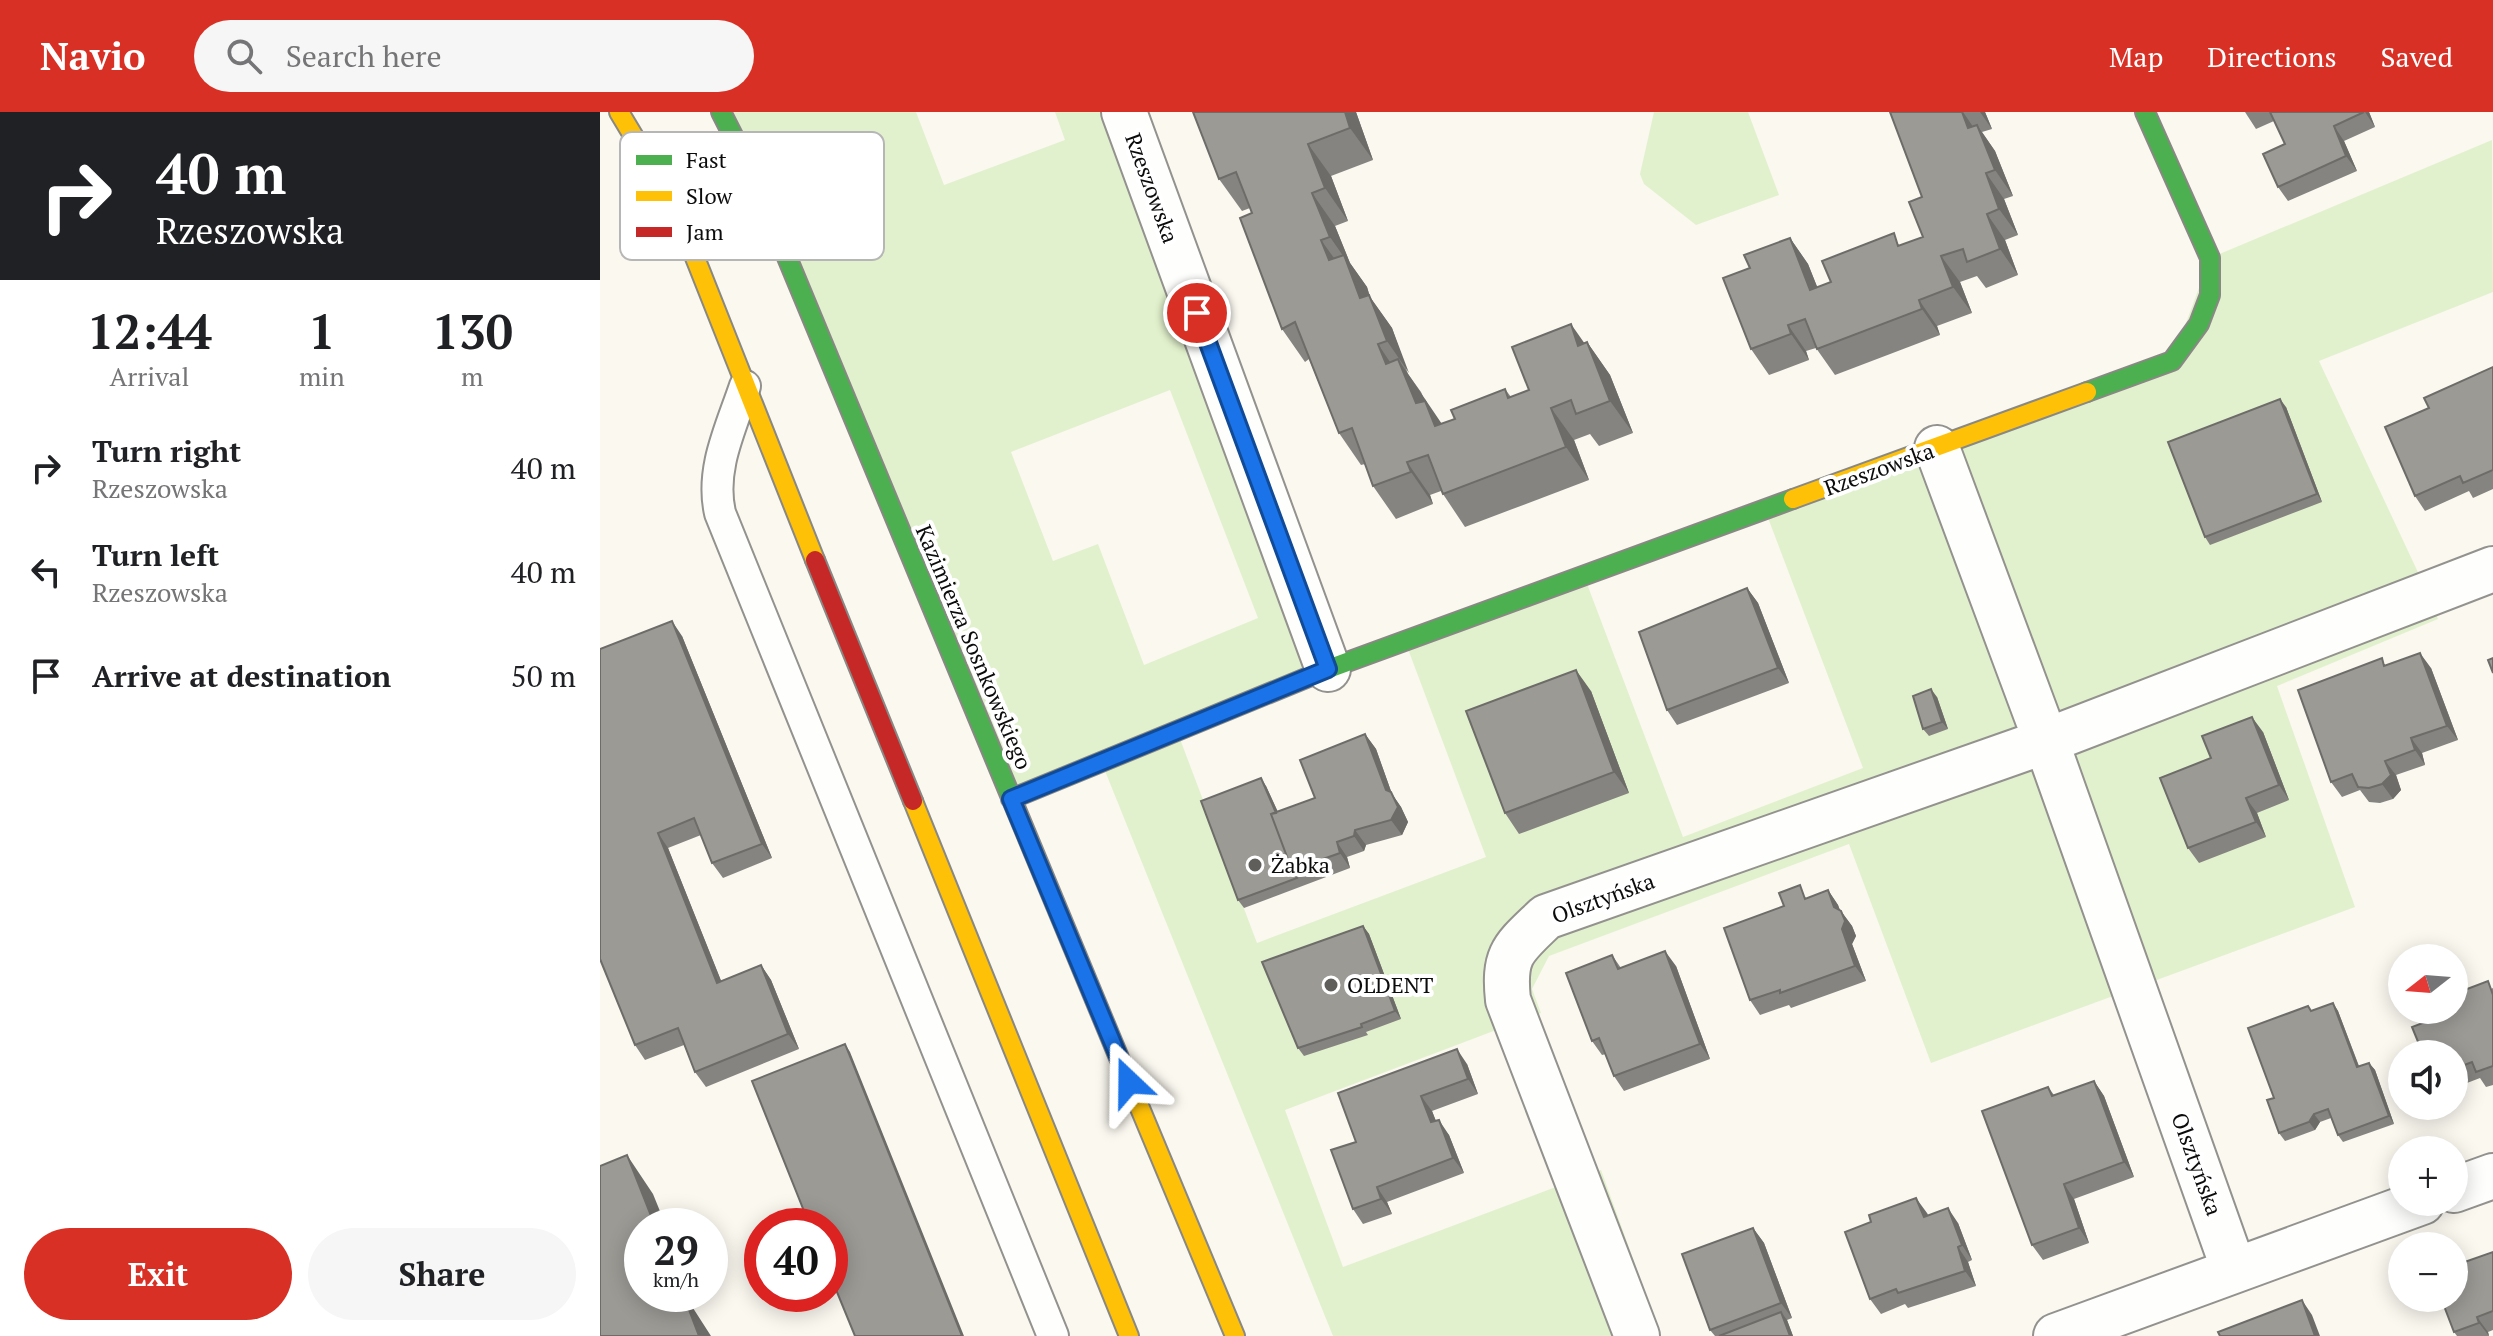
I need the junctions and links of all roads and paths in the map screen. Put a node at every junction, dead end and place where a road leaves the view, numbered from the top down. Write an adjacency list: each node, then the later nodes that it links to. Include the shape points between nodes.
1 (619, 112): 6 (street)
2 (721, 112): 7 (street, Kazimierza Sosnkowskiego)
3 (1124, 112): 14 (street, Rzeszowska)
4 (2145, 112): 12 (street, Rzeszowska, via 2210,258 2210,295 2199,324 2172,361)
5 (606, 126): 8 (street)
6 (631, 132)
7 (731, 132)
8 (620, 138)
9 (697, 260): 11 (street)
10 (788, 260): 16 (street, Kazimierza Sosnkowskiego)
11 (745, 386): 21 (lane, via 717,471 720,513); 22 (street)
12 (1937, 448): 14 (street, Rzeszowska); 15 (street, Olsztyńska)
13 (2493, 569): 15 (street, Olsztyńska)
14 (1328, 669): 16 (street, Rzeszowska)
15 (2046, 741): 20 (street, Olsztyńska); 24 (street, Olsztyńska, via 1546,917 1516,946 1505,973 1508,1000)
16 (1011, 799): 23 (street, Kazimierza Sosnkowskiego)
17 (2493, 1176): 18 (street)
18 (2468, 1185)
19 (2388, 1214): 20 (street)
20 (2234, 1270): 25 (street)
21 (1053, 1336)
22 (1129, 1336)
23 (1235, 1336)
24 (1637, 1336)
25 (2056, 1336)

